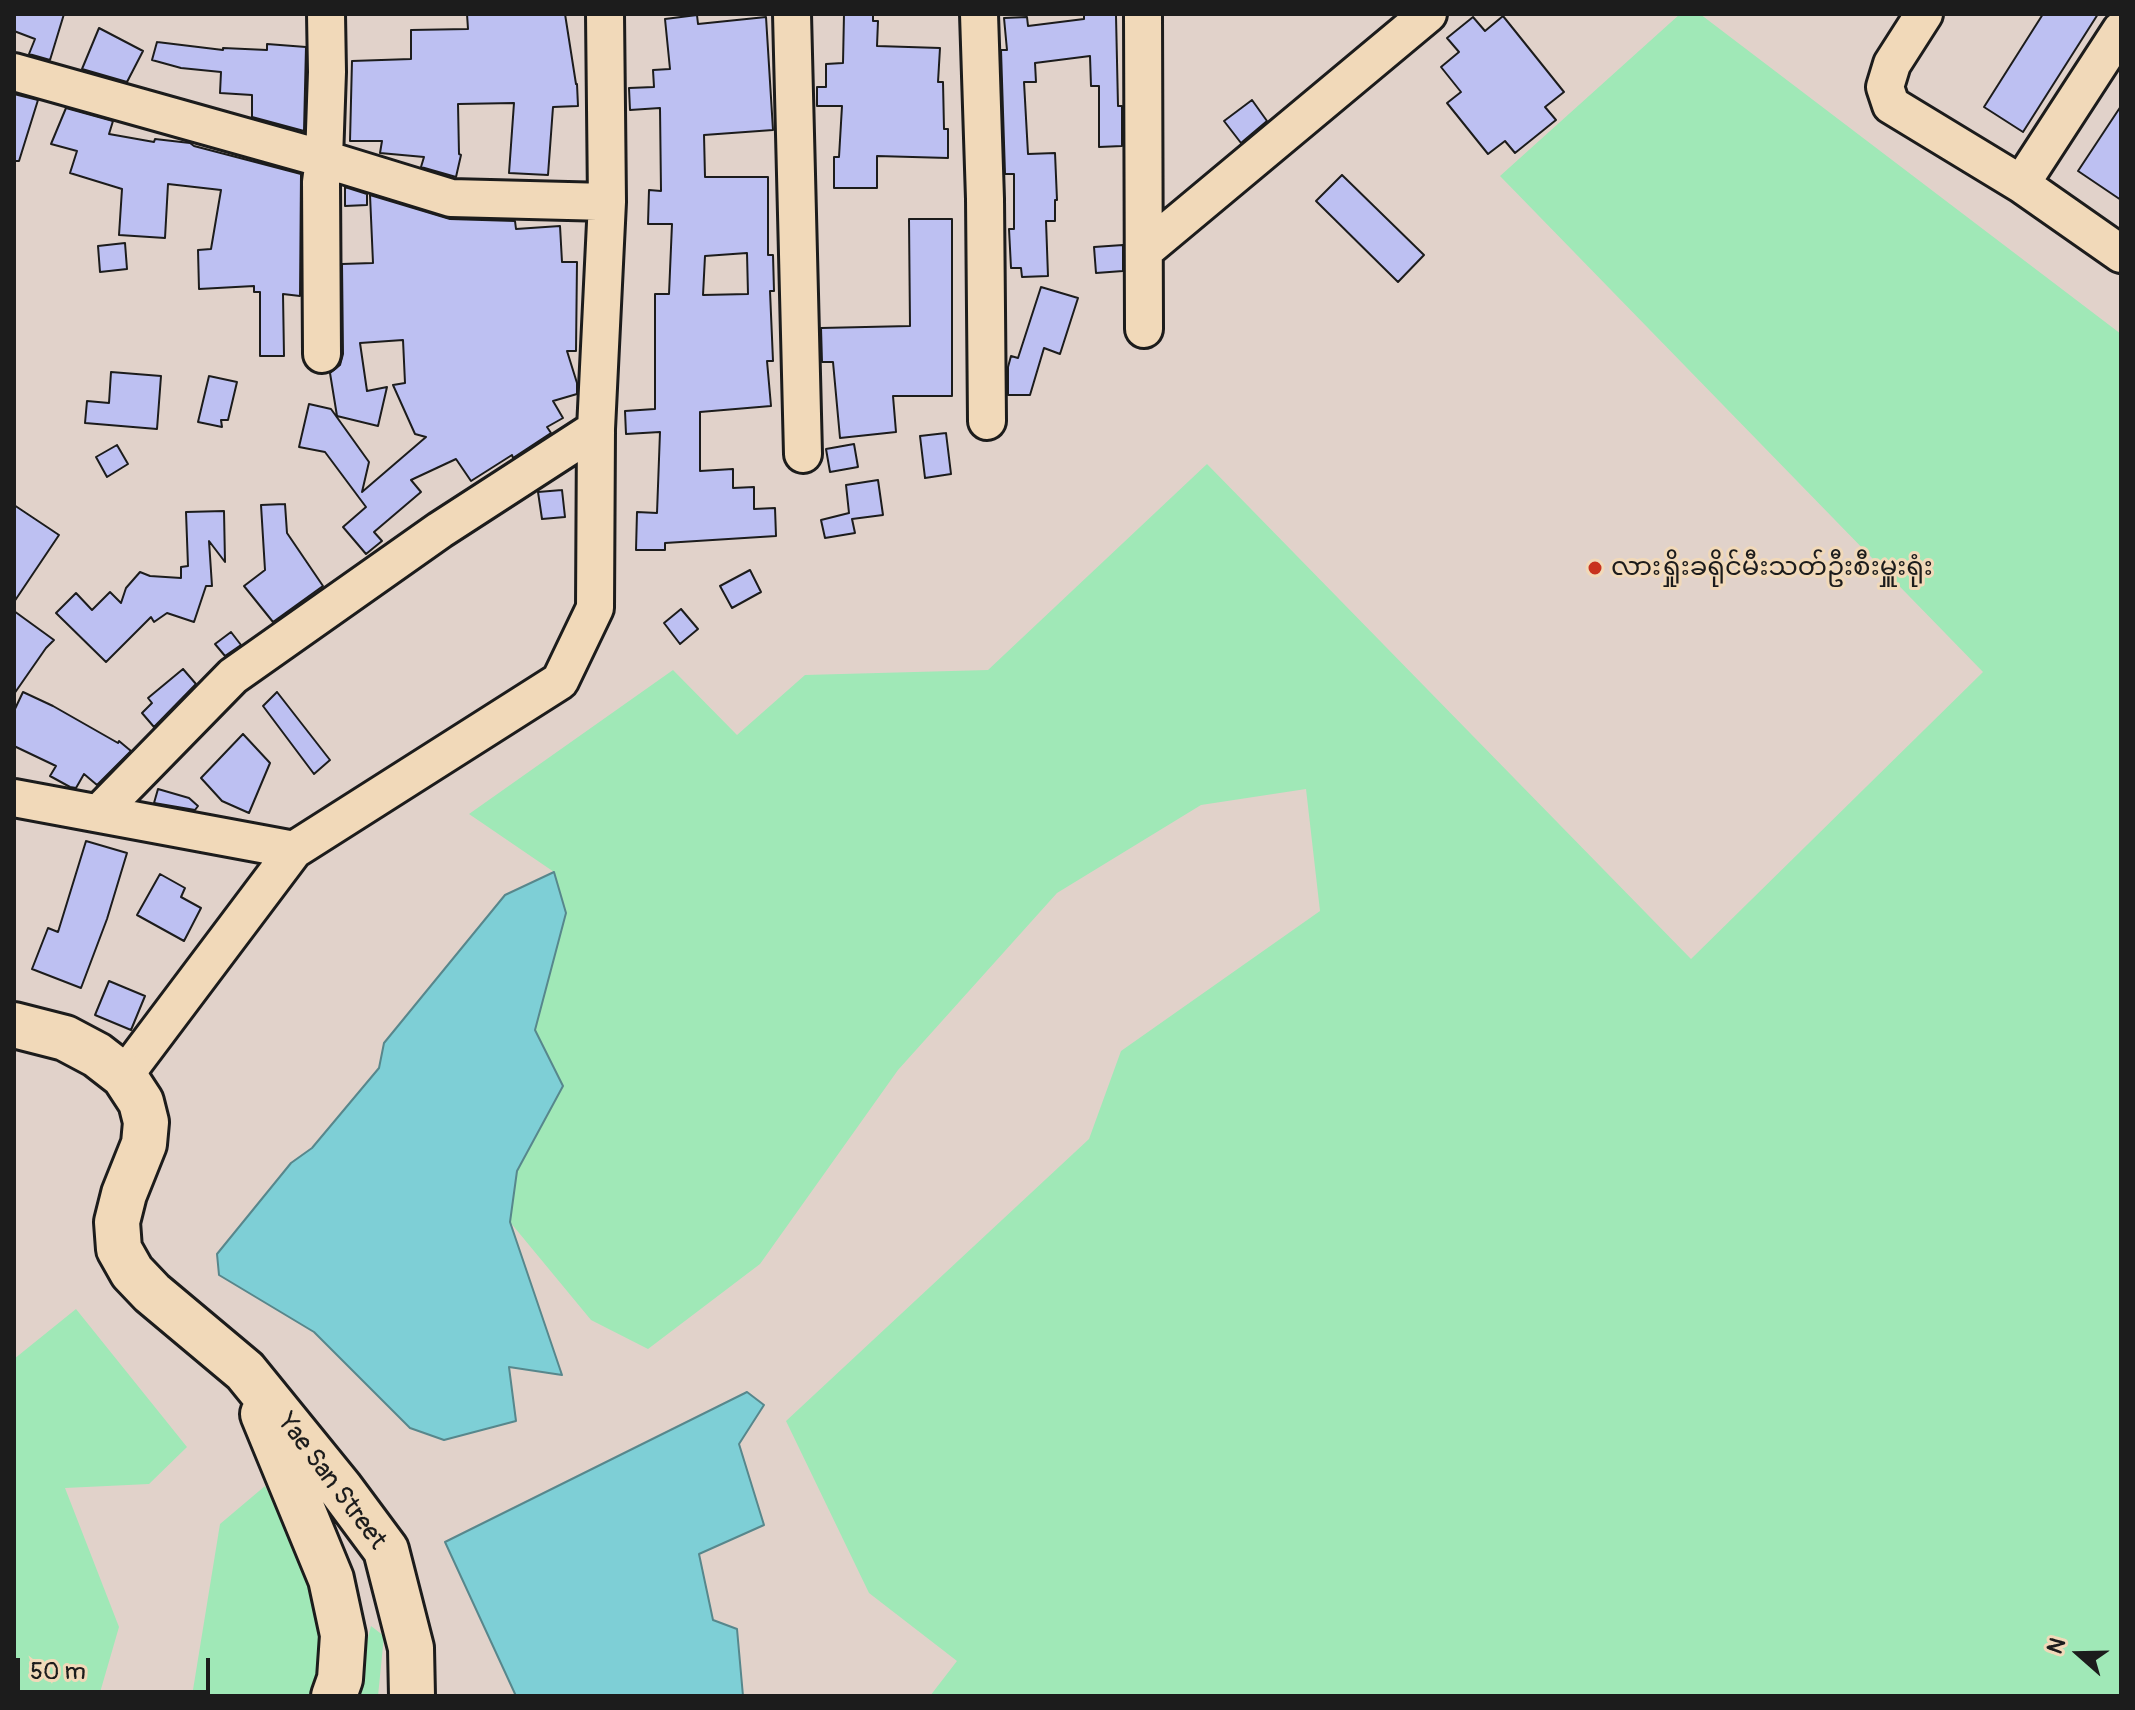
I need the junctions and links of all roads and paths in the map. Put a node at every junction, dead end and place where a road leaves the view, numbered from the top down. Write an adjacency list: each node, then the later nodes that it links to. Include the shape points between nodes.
1 (326, 14): 10 (street)
2 (605, 14): 12 (street)
3 (792, 14): 19 (street)
4 (979, 14): 17 (street)
5 (1143, 14): 13 (street)
6 (1428, 14): 13 (street)
7 (1924, 14): 11 (street, via 1892,64 1885,87 1891,105)
8 (2121, 30): 11 (street)
9 (14, 72): 10 (street)
10 (324, 159): 12 (street, via 451,198); 16 (street)
11 (2021, 184): 14 (street)
12 (607, 202): 18 (street)
13 (1144, 251): 15 (street)
14 (2121, 254)
15 (1144, 329)
16 (322, 354)
17 (987, 421)
18 (596, 429): 21 (street, via 440,530 233,676); 22 (street, via 595,608 560,681)
19 (803, 454)
20 (14, 798): 21 (street)
21 (99, 813): 22 (street)
22 (294, 850): 24 (street)
23 (14, 1025): 24 (main road, via 65,1038)
24 (124, 1076): 25 (main road, Yae San Street, via 141,1102 146,1122 144,1144 117,1222 119,1249 152,1293)
25 (245, 1371): 26 (main road, via 331,1579 343,1635); 27 (main road, Yae San Street, via 386,1550 411,1648)
26 (334, 1696)
27 (412, 1696)

